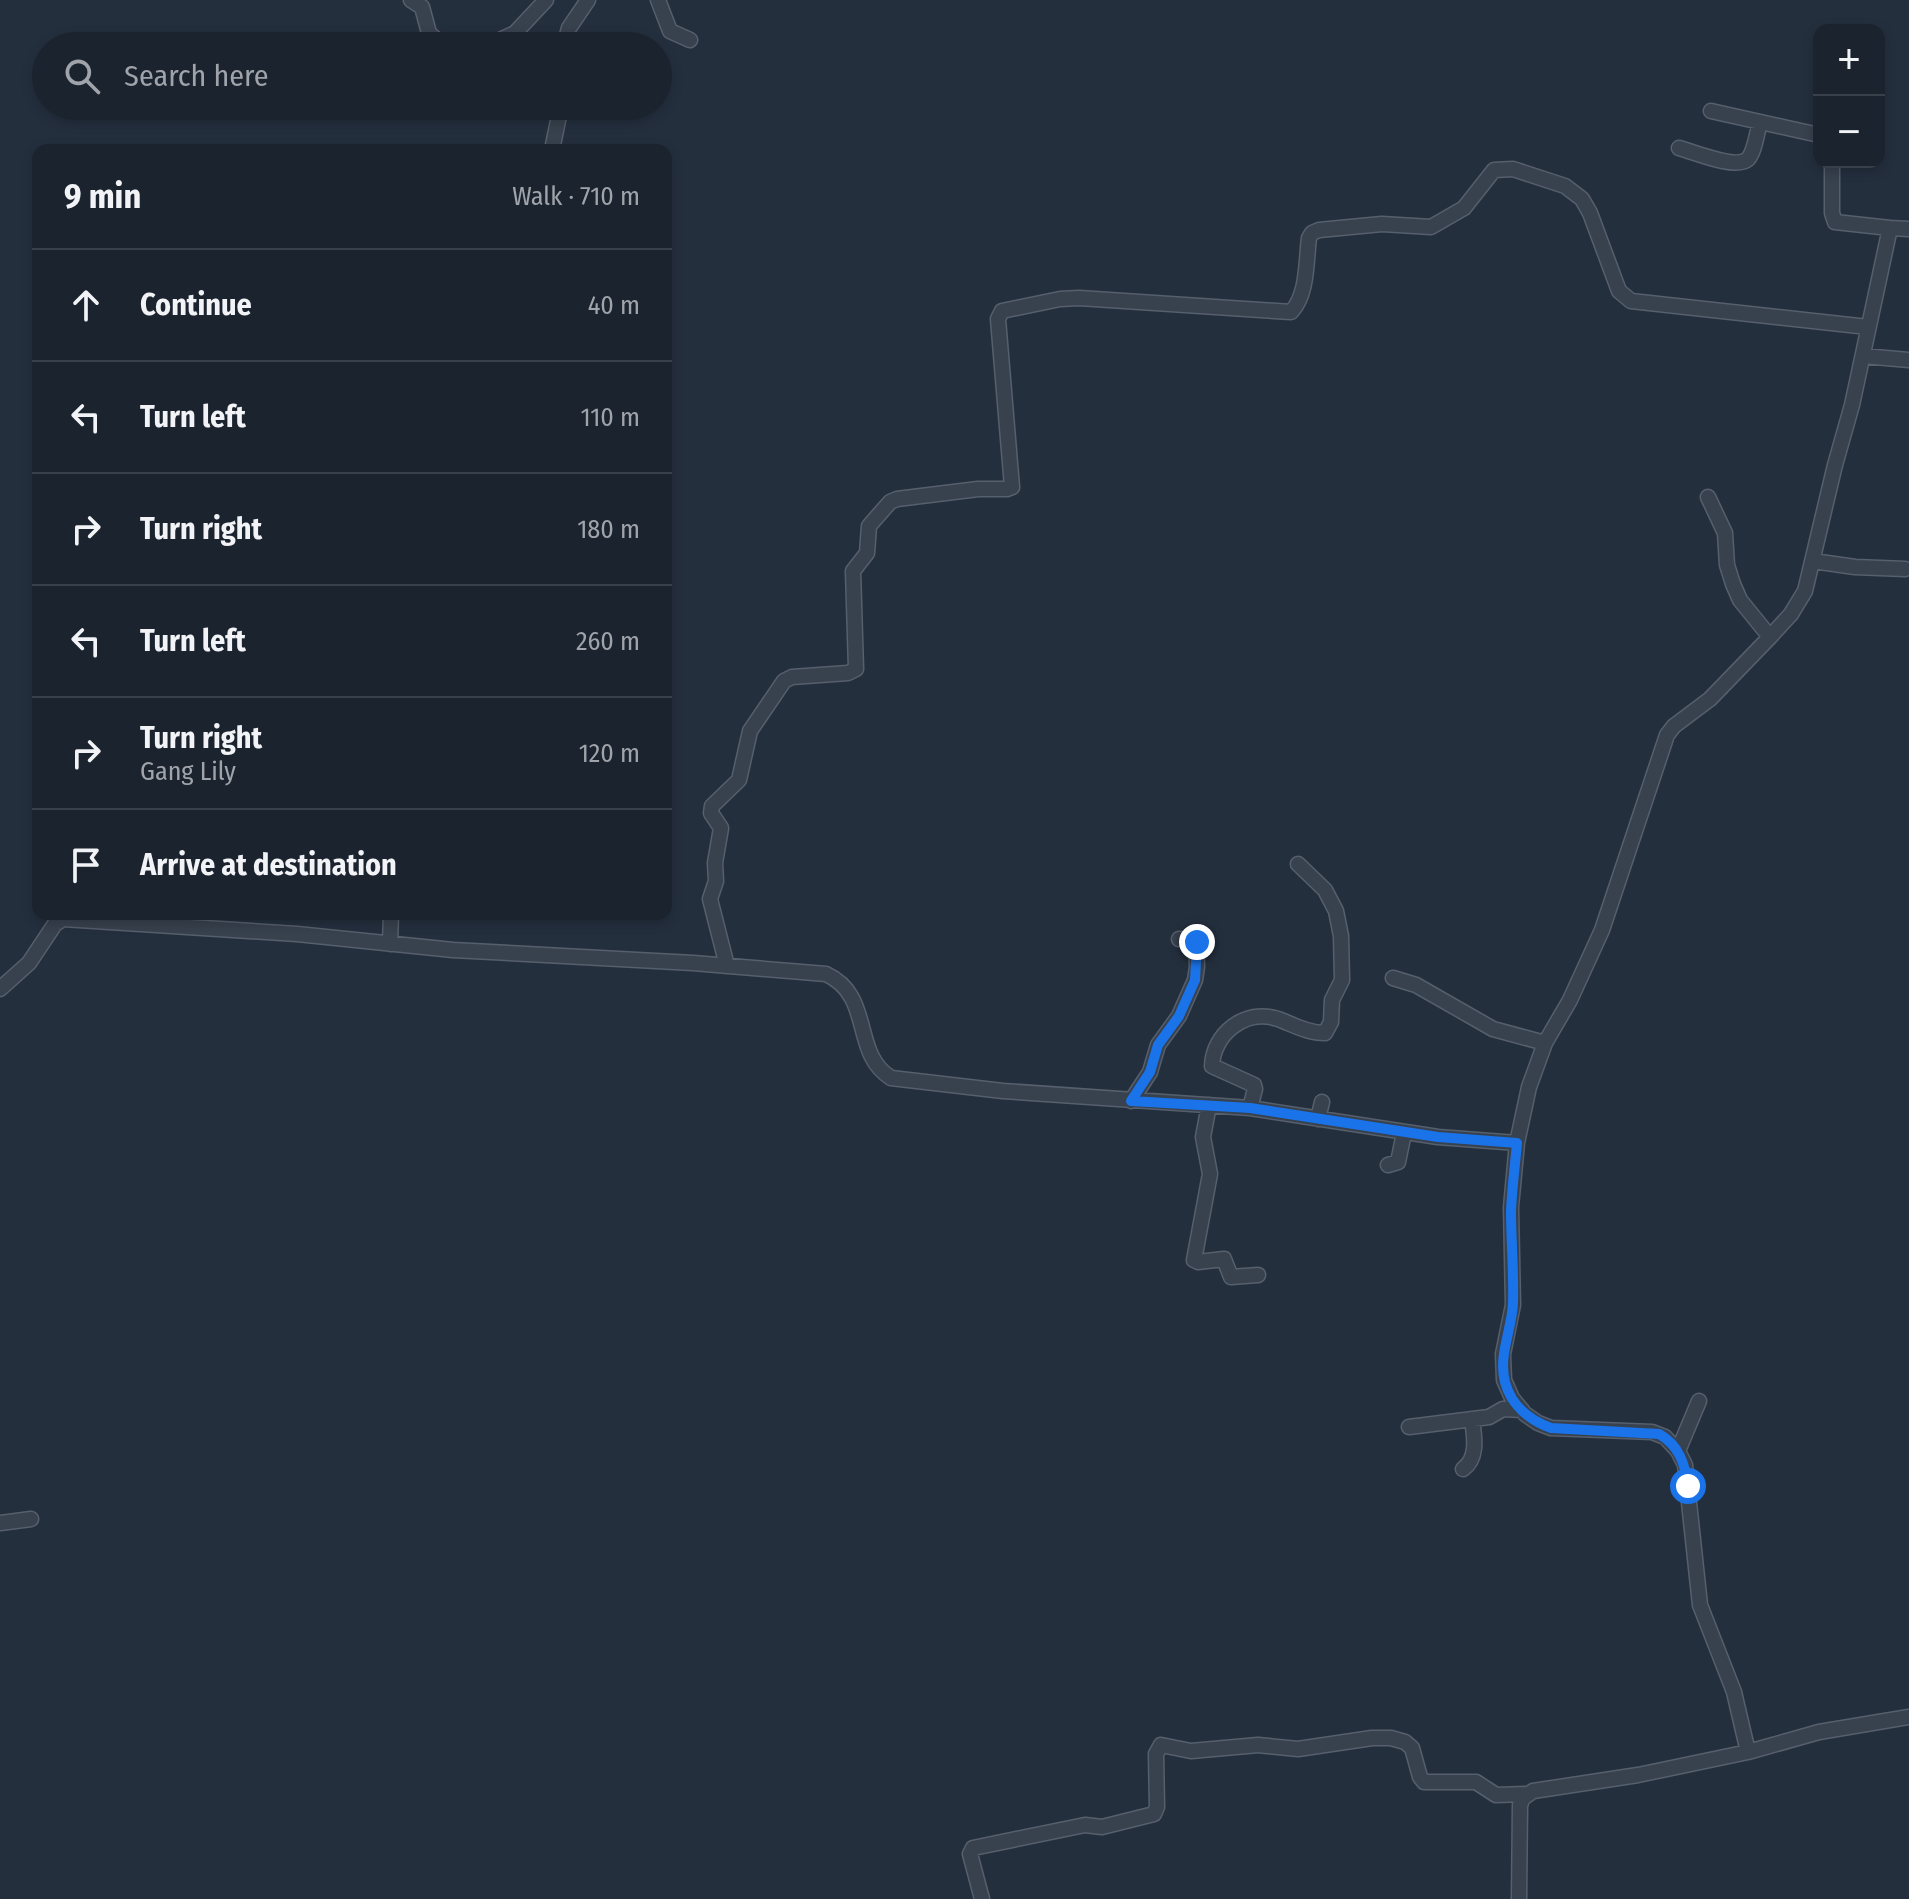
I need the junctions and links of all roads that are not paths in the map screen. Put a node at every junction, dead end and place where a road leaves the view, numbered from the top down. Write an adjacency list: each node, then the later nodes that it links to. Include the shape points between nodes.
1 (411, 0): 5 (street, via 422,7)
2 (546, 0): 6 (street)
3 (588, 0): 7 (street)
4 (658, 0): 8 (street, via 670,31)
5 (429, 32)
6 (516, 32)
7 (568, 32)
8 (690, 40)
9 (1711, 111): 11 (street)
10 (558, 120): 13 (street)
11 (1760, 122): 12 (street); 14 (street, via 1749,158 1742,162)
12 (1813, 134)
13 (553, 144)
14 (1679, 148)
15 (1832, 168): 16 (street, via 1835,222)
16 (1890, 228): 17 (street); 18 (street)
17 (1909, 229)
18 (1868, 327): 19 (street); 31 (street, via 1628,300 1619,291 1582,199 1565,186 1507,168 1494,170 1464,208 1431,227 1377,225 1312,233 1301,293 1291,312 1079,298 1002,311 998,319 1012,487 897,499 869,526 867,553 853,571 856,669 784,681 750,731 741,776 712,806 721,828 710,903)
19 (1863, 356): 20 (street); 22 (street)
20 (1909, 360)
21 (1708, 497): 24 (street, via 1725,533 1727,565 1740,600)
22 (1813, 561): 23 (street); 24 (street, via 1805,591)
23 (1905, 569)
24 (1770, 637): 34 (street, via 1667,735 1602,930)
25 (1298, 864): 38 (street, via 1325,890 1336,911 1342,980 1325,1033 1263,1017 1222,1035 1212,1066 1254,1085)
26 (61, 920): 33 (street, via 29,963)
27 (79, 920): 30 (street)
28 (391, 920): 30 (street)
29 (1179, 939): 35 (street, via 1196,940 1197,974)
30 (390, 944): 31 (street)
31 (727, 966): 35 (street, via 826,974 841,980 860,1014 871,1056 891,1078)
32 (1393, 978): 34 (street, via 1416,985 1493,1029)
33 (1, 987)
34 (1545, 1043): 41 (street)
35 (1131, 1101): 37 (street)
36 (1322, 1102): 39 (street)
37 (1209, 1105): 38 (street); 43 (street, via 1203,1142 1210,1174 1194,1260 1224,1259 1231,1277)
38 (1250, 1108): 39 (street)
39 (1318, 1119): 40 (street)
40 (1404, 1133): 41 (street); 42 (street, via 1398,1162)
41 (1517, 1143): 45 (street, via 1511,1207 1513,1305 1503,1354 1504,1380)
42 (1388, 1165)
43 (1258, 1275)
44 (1699, 1401): 48 (street)
45 (1522, 1410): 46 (street, via 1503,1409); 48 (street, via 1551,1428 1659,1434)
46 (1472, 1419): 47 (street); 49 (street, via 1474,1451)
47 (1409, 1427)
48 (1678, 1451): 53 (street, via 1688,1486 1700,1605 1734,1692)
49 (1463, 1469)
50 (31, 1519): 51 (street)
51 (0, 1523)
52 (1909, 1717): 53 (street, via 1819,1732)
53 (1748, 1752): 54 (street)
54 (1527, 1794): 55 (street, via 1496,1795 1476,1782 1424,1782 1412,1748 1391,1738 1298,1749 1258,1745 1199,1752 1161,1745 1156,1754 1154,1814 973,1848); 56 (street, via 1520,1805)
55 (982, 1899)
56 (1519, 1899)

